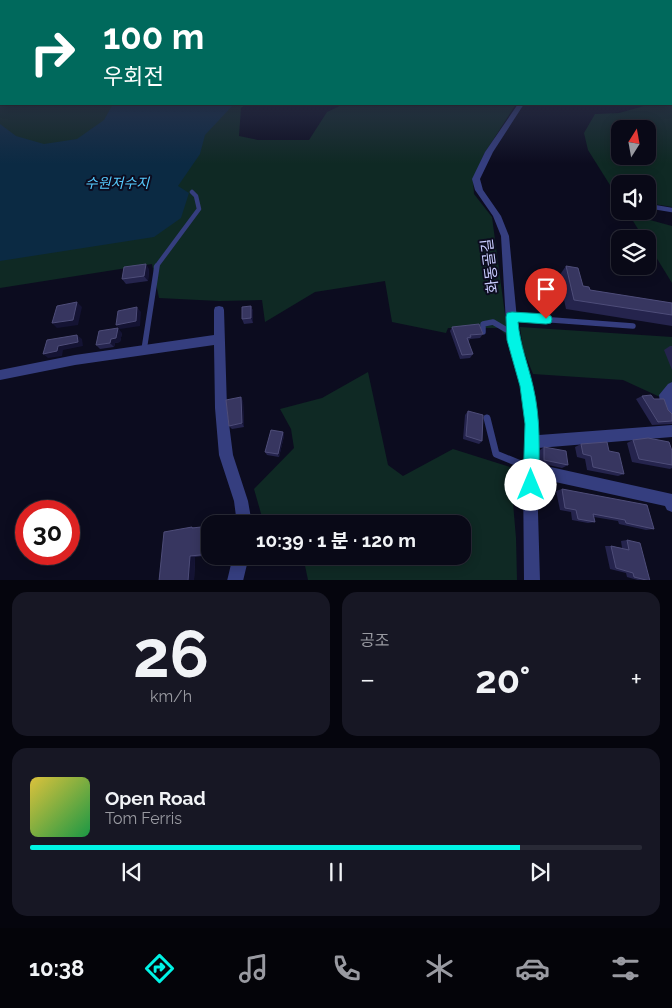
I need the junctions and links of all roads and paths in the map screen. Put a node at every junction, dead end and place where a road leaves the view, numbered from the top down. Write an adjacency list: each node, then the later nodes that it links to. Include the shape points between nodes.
1 (518, 109): 6 (street, 화동골길, via 489,152 476,179 505,236)
2 (192, 192): 11 (lane, via 199,209 156,267)
3 (656, 207): 4 (lane)
4 (672, 210)
5 (219, 310): 10 (street)
6 (512, 317): 7 (lane); 9 (street, 화동골길)
7 (633, 326)
8 (483, 332): 9 (lane, via 483,324 493,322)
9 (512, 333): 17 (street, 화동골길, via 526,386)
10 (220, 339): 11 (street); 20 (street, via 221,408 226,455)
11 (144, 350): 12 (street)
12 (0, 375)
13 (672, 388): 14 (street, via 665,396)
14 (672, 412)
15 (487, 418): 18 (lane, via 496,454)
16 (672, 430): 17 (street)
17 (532, 442): 18 (street, 화동골길)
18 (530, 469): 19 (street, via 670,500); 23 (street, 화동골길)
19 (672, 505)
20 (243, 515)
21 (239, 565): 22 (street)
22 (235, 580)
23 (532, 580)

